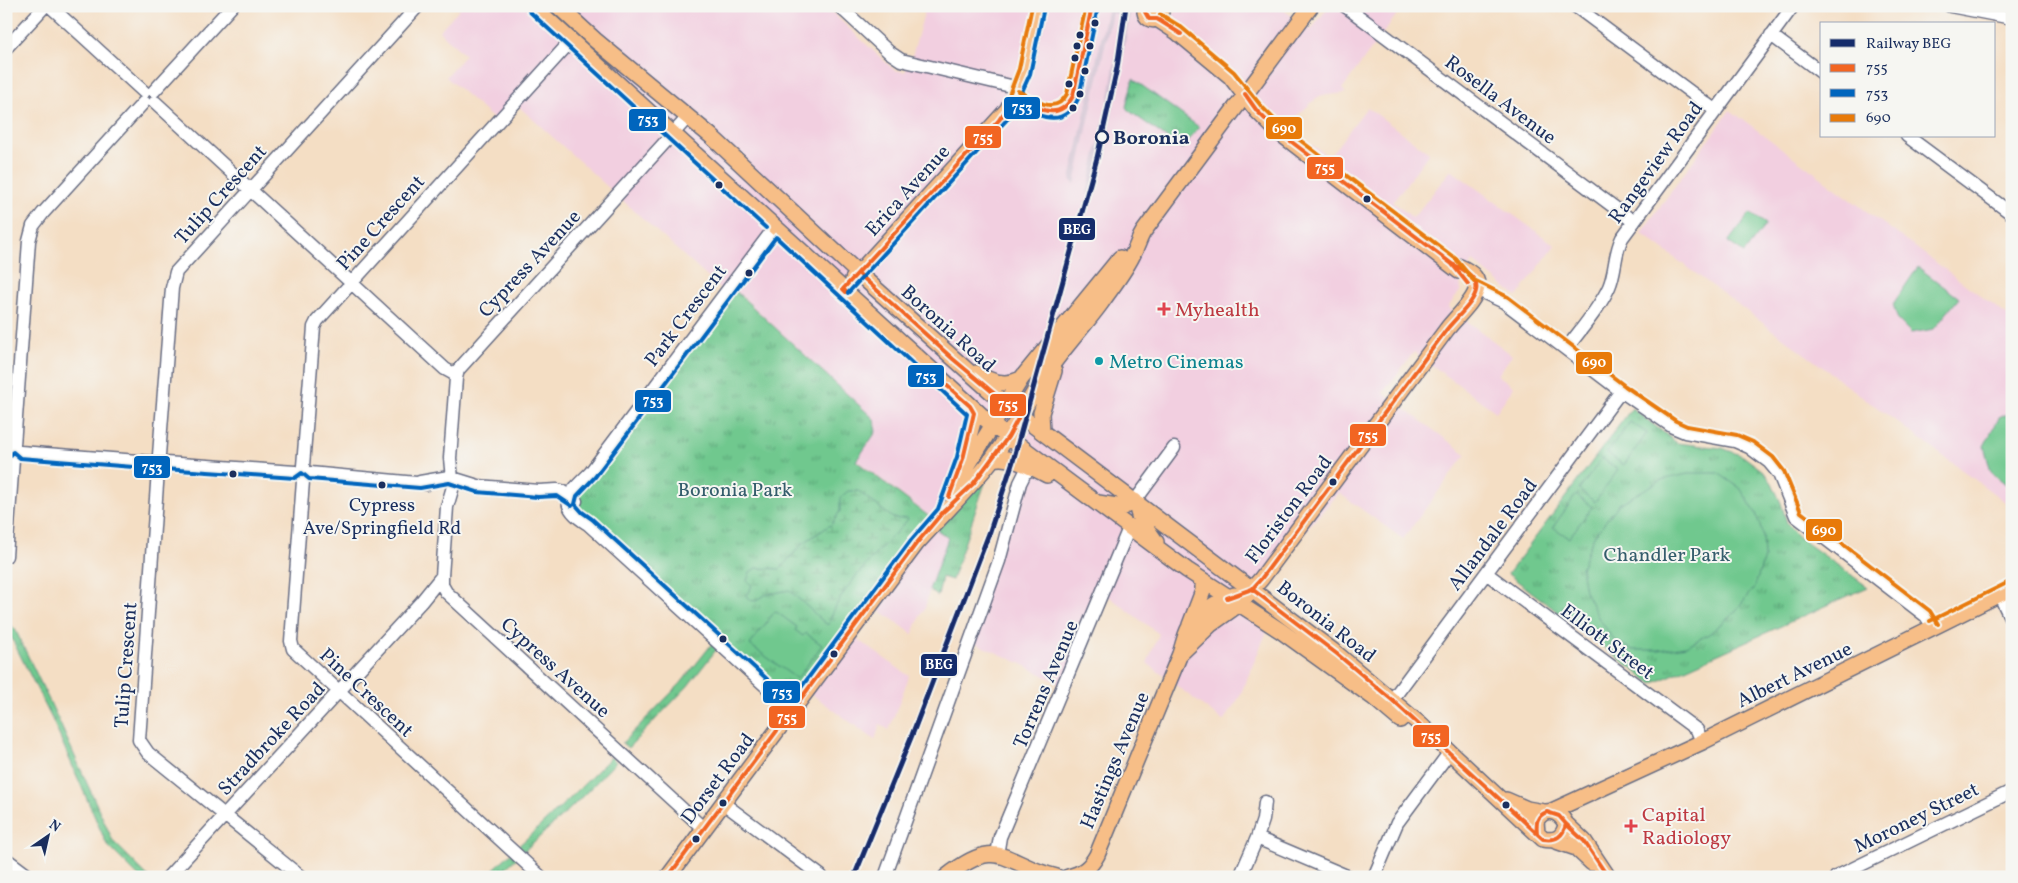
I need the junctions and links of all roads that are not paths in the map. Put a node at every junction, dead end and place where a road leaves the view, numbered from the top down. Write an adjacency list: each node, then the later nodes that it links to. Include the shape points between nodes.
1 (44, 6): 18 (street)
2 (50, 6): 22 (street)
3 (232, 6): 22 (street)
4 (418, 6): 27 (street, Tulip Crescent)
5 (533, 6): 17 (main road, Boronia Road)
6 (558, 6): 24 (main road, Boronia Road)
7 (839, 6): 20 (street, via 901,60)
8 (1038, 6): 20 (main road, Erica Avenue)
9 (1310, 6): 21 (main road, Dorset Road)
10 (1345, 6): 29 (street, Rosella Avenue)
11 (1575, 6): 23 (street)
12 (1793, 6): 16 (street, Rangeview Road)
13 (1950, 6): 15 (street)
14 (1151, 10): 21 (main road, via 1230,76)
15 (2012, 18)
16 (1771, 35): 19 (street); 23 (street, Rangeview Road)
17 (571, 41): 25 (main road, Boronia Road); 33 (street, Pine Crescent)
18 (6, 48)
19 (1820, 72)
20 (1019, 88): 32 (main road, Erica Avenue, via 1007,110)
21 (1245, 94): 31 (main road, Dorset Road); 34 (main road, via 1257,111 1298,148 1452,264)
22 (149, 97): 27 (street); 49 (street, via 42,213 32,229)
23 (1716, 111): 29 (street, Rangeview Road)
24 (688, 117): 25 (street, Cypress Avenue); 32 (main road, Boronia Road)
25 (674, 134): 30 (main road, Boronia Road); 39 (street, Cypress Avenue)
26 (1910, 138): 28 (street)
27 (250, 190): 33 (street); 51 (street, Tulip Crescent, via 183,262 174,277)
28 (2012, 214)
29 (1634, 222): 36 (street, Rangeview Road, via 1617,248 1609,288)
30 (775, 227): 35 (main road, Boronia Road); 57 (street, Park Crescent)
31 (1139, 239): 37 (main road, Dorset Road, via 1100,304); 40 (main road, Dorset Road, via 1128,248)
32 (858, 273): 35 (main road, Erica Avenue); 38 (main road, Boronia Road)
33 (351, 282): 39 (street, via 445,369); 53 (street, Pine Crescent, via 315,324)
34 (1475, 286): 36 (street, via 1492,287 1504,302); 69 (main road, Floriston Road, via 1468,293 1461,311)
35 (843, 289): 43 (main road, Boronia Road)
36 (1567, 348): 41 (street)
37 (1060, 353): 44 (main road, Dorset Road); 46 (main road, via 1041,413)
38 (953, 359): 40 (main road, via 994,381 1012,384); 42 (main road, Boronia Road)
39 (456, 375): 54 (street)
40 (1021, 379): 42 (main road, Dorset Road)
41 (1622, 391): 66 (street, Allandale Road); 74 (street, via 1673,427 1735,441 1769,462 1779,474 1796,516 1926,616)
42 (1005, 404): 44 (main road, Boronia Road); 45 (main road, Dorset Road)
43 (971, 407): 45 (main road, Boronia Road); 56 (main road, Dorset Road, via 974,413 972,427)
44 (1020, 415): 46 (main road, Boronia Road); 47 (main road, Dorset Road)
45 (992, 425): 47 (main road, Boronia Road); 56 (main road, Dorset Road)
46 (1042, 432): 58 (main road, Boronia Road)
47 (1008, 437): 50 (main road, Dorset Road); 55 (main road, Boronia Road)
48 (1174, 448): 58 (street)
49 (12, 452): 51 (street); 64 (street)
50 (991, 460): 52 (main road, Boronia Road, via 1007,459); 60 (main road, Dorset Road)
51 (158, 463): 53 (street); 87 (street, Tulip Crescent, via 139,740 148,753)
52 (1033, 468): 55 (main road, Boronia Road); 102 (street, via 1020,483 991,582)
53 (303, 473): 54 (street); 76 (street, Pine Crescent, via 291,644 295,652)
54 (448, 484): 57 (street, via 556,490); 67 (street)
55 (1078, 490): 59 (main road, Boronia Road)
56 (952, 491): 60 (main road, Dorset Road)
57 (571, 499): 78 (street, via 572,513)
58 (1135, 501): 59 (main road, via 1123,507); 62 (main road, Boronia Road); 63 (main road, via 1140,519)
59 (1096, 503): 61 (main road, Boronia Road)
60 (943, 512): 78 (main road, Dorset Road)
61 (1129, 528): 63 (main road, Boronia Road); 93 (street, Torrens Avenue, via 1000,837)
62 (1200, 551): 65 (main road); 69 (main road, Boronia Road)
63 (1164, 554): 65 (main road, Boronia Road)
64 (6, 556)
65 (1187, 570): 68 (main road, Boronia Road)
66 (1486, 573): 77 (street, Allandale Road); 79 (street, Elliott Street, via 1697,730)
67 (442, 581): 76 (street, Stradbroke Road); 89 (street, Cypress Avenue, via 449,596)
68 (1203, 582): 71 (main road, Boronia Road); 73 (main road, via 1203,591)
69 (1252, 589): 71 (main road, Hastings Avenue); 77 (main road, Boronia Road)
70 (2005, 591): 72 (street); 74 (main road, Albert Avenue)
71 (1232, 601): 73 (main road, Hastings Avenue, via 1200,616); 75 (main road, Hastings Avenue); 80 (main road, Boronia Road, via 1281,631 1415,732)
72 (2012, 621)
73 (1189, 628): 75 (main road, Hastings Avenue)
74 (1933, 628): 79 (main road, Albert Avenue)
75 (1180, 654): 97 (main road, Hastings Avenue, via 1096,855 1090,866)
76 (338, 692): 87 (street, Stradbroke Road); 100 (street, Pine Crescent)
77 (1392, 700): 80 (main road, Boronia Road)
78 (792, 710): 85 (main road, Dorset Road)
79 (1702, 742): 82 (main road, Albert Avenue)
80 (1448, 752): 83 (main road, Boronia Road); 107 (street, via 1397,823)
81 (2012, 791): 109 (street, Moroney Street)
82 (1592, 794): 86 (main road, Albert Avenue); 88 (main road, Albert Avenue)
83 (1498, 796): 86 (main road, Boronia Road, via 1527,809); 90 (main road, Boronia Road)
84 (1265, 802): 91 (street)
85 (723, 803): 89 (main road, Dorset Road); 96 (street)
86 (1548, 812): 88 (main road, via 1559,814); 90 (main road, via 1536,822)
87 (225, 815): 98 (street, Stradbroke Road); 99 (street, Tulip Crescent)
88 (1565, 822): 92 (main road, via 1562,834); 108 (main road, via 1584,841)
89 (704, 829): 101 (main road, Dorset Road)
90 (1537, 833): 92 (main road, via 1543,840)
91 (1257, 838): 105 (street); 106 (street)
92 (1553, 840): 108 (main road, via 1580,850)
93 (997, 855): 103 (main road, via 975,857); 104 (main road)
94 (6, 859): 95 (street)
95 (26, 876)
96 (821, 876)
97 (1075, 876)
98 (168, 877)
99 (301, 877)
100 (541, 877)
101 (668, 877)
102 (885, 877)
103 (946, 877)
104 (1057, 877)
105 (1240, 877)
106 (1349, 877)
107 (1374, 877)
108 (1606, 877)
109 (1836, 877)

